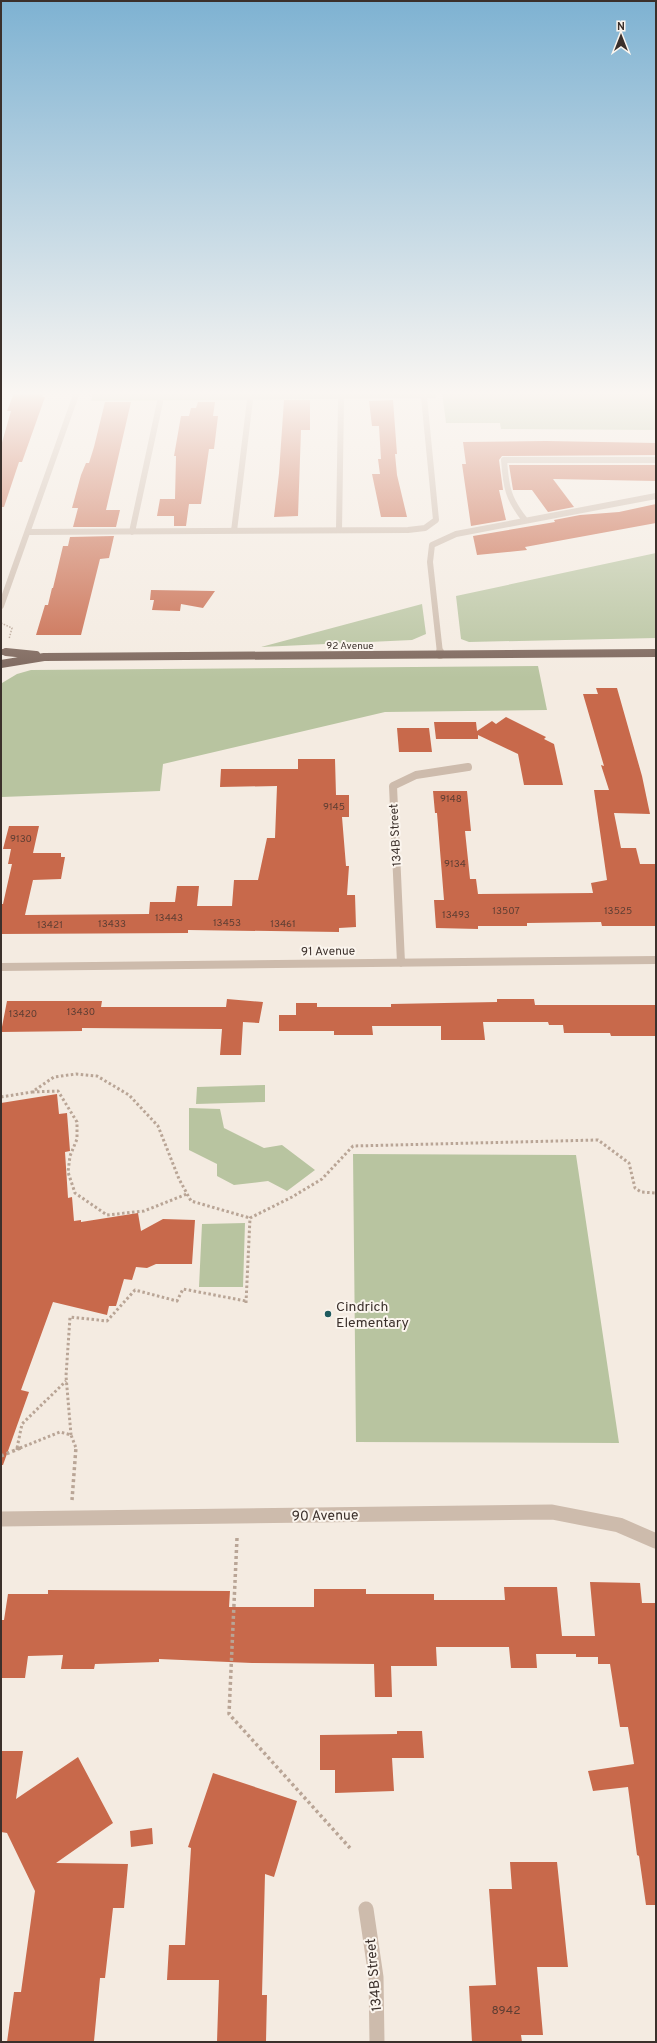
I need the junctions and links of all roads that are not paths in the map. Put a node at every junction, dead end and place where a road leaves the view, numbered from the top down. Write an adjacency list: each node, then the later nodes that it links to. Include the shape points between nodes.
1 (44, 487): 11 (street)
2 (142, 487): 12 (street)
3 (239, 487): 10 (street)
4 (340, 487): 9 (street)
5 (433, 487): 9 (street, via 436,520 425,528)
6 (506, 487): 8 (street, via 513,506)
7 (656, 496): 8 (street)
8 (525, 520): 16 (street, via 456,534 432,545 430,562)
9 (339, 530): 10 (street)
10 (234, 531): 12 (street)
11 (28, 532): 12 (street); 13 (street)
12 (132, 532)
13 (1, 606)
14 (2, 651): 17 (main road); 18 (main road, via 6,658)
15 (656, 653): 16 (main road, 92 Avenue)
16 (440, 655): 17 (main road, 92 Avenue)
17 (44, 657): 18 (main road)
18 (1, 664)
19 (468, 767): 21 (street, 134B Street, via 416,775 393,786)
20 (656, 960): 21 (street, 91 Avenue)
21 (401, 963): 22 (street, 91 Avenue)
22 (1, 967)
23 (1, 1519): 24 (street, 90 Avenue, via 552,1512 600,1521)
24 (651, 1538)
25 (366, 1909): 26 (street, 134B Street, via 376,1977)
26 (377, 2042)

